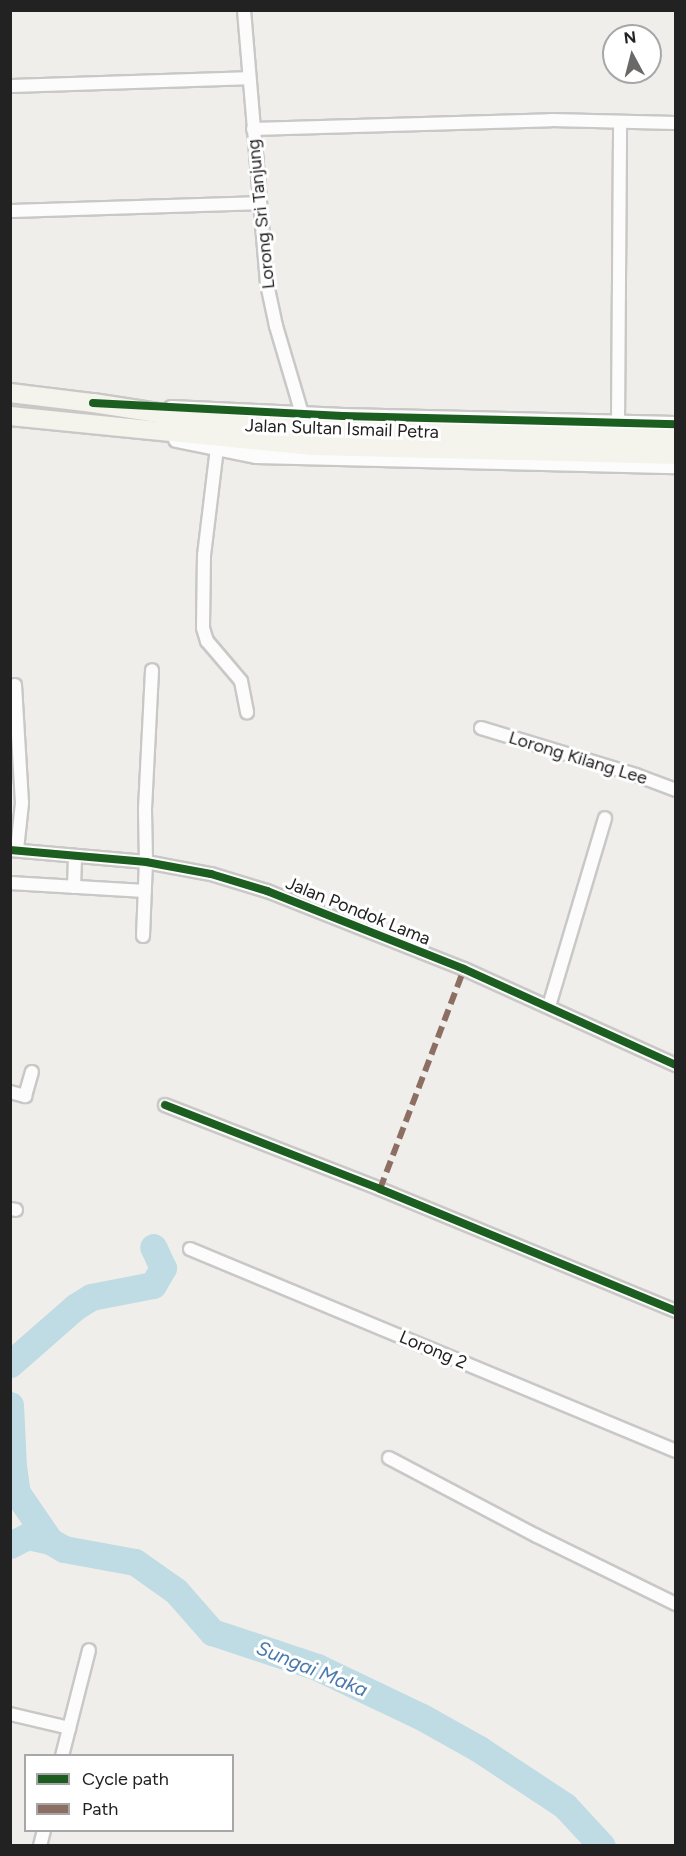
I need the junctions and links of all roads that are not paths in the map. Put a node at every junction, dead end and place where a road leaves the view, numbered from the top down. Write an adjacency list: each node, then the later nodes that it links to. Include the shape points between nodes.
1 (244, 10): 2 (street, Lorong Sri Tanjung)
2 (248, 78): 3 (street); 6 (street, Lorong Sri Tanjung)
3 (10, 86)
4 (620, 123): 5 (street); 6 (street, via 551,120); 13 (street)
5 (675, 123)
6 (253, 129): 7 (street, Lorong Sri Tanjung)
7 (258, 202): 8 (street); 11 (street, Lorong Sri Tanjung, via 267,284)
8 (10, 211)
9 (10, 393): 10 (main road, Jalan Sultan Ismail Petra)
10 (93, 403): 11 (street); 16 (main road, Jalan Sultan Ismail Petra)
11 (302, 414): 13 (street)
12 (10, 416): 15 (main road, Jalan Sultan Ismail Petra)
13 (618, 423): 14 (street)
14 (675, 424)
15 (109, 425): 16 (main road, Jalan Sultan Ismail Petra); 18 (street)
16 (312, 438): 17 (main road, Jalan Sultan Ismail Petra); 19 (main road, Jalan Sultan Ismail Petra)
17 (675, 439)
18 (217, 448): 20 (street, via 256,455); 23 (street, via 204,555 203,628 207,641 241,681)
19 (675, 455)
20 (675, 465)
21 (152, 670): 29 (street)
22 (15, 685): 27 (street, via 22,803)
23 (247, 712)
24 (481, 728): 25 (street, Lorong Kilang Lee)
25 (675, 790)
26 (605, 818): 34 (street)
27 (14, 850): 28 (street, Jalan Pondok Lama)
28 (75, 856): 29 (street, Jalan Pondok Lama); 31 (street)
29 (146, 862): 32 (street); 34 (street, Jalan Pondok Lama, via 211,874 267,891)
30 (10, 883): 31 (street)
31 (74, 887): 32 (street)
32 (145, 891): 33 (street)
33 (143, 936)
34 (549, 1006): 35 (street, Jalan Pondok Lama)
35 (675, 1065)
36 (32, 1072): 37 (street, via 25,1096)
37 (10, 1092)
38 (165, 1105): 40 (street)
39 (190, 1250): 41 (street, Lorong 2)
40 (675, 1311)
41 (675, 1451)
42 (389, 1458): 43 (street)
43 (675, 1604)
44 (89, 1650): 46 (street)
45 (10, 1714): 46 (street)
46 (69, 1728): 47 (street)
47 (62, 1754)

